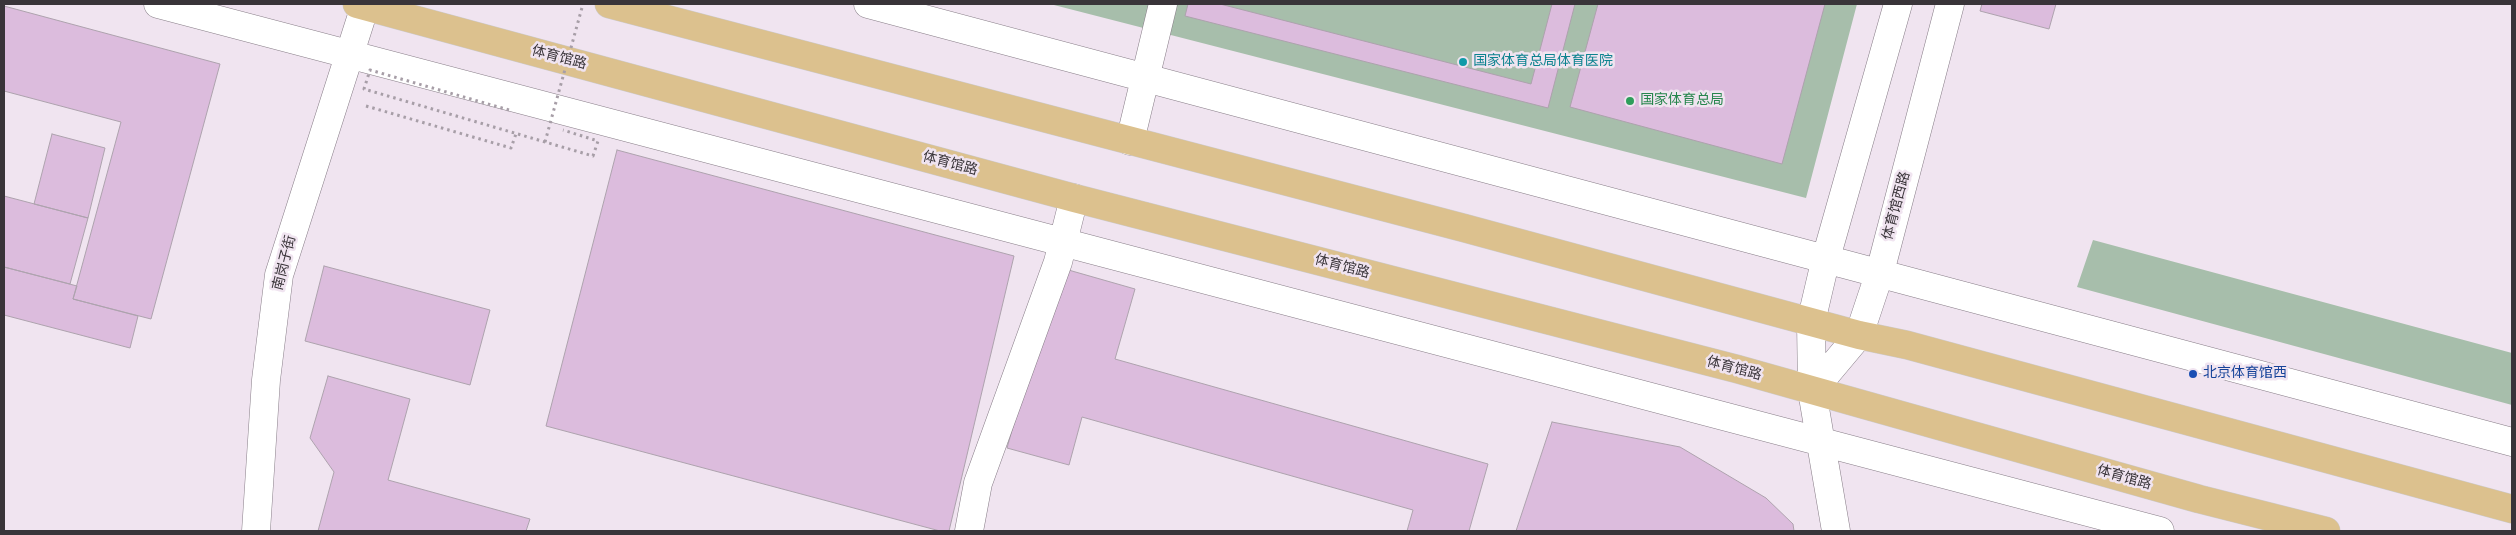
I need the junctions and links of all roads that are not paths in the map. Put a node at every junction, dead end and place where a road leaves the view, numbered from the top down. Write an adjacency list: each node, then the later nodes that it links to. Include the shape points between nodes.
1 (158, 4): 8 (street)
2 (609, 4): 10 (main road)
3 (868, 4): 9 (street)
4 (1163, 4): 9 (street)
5 (1898, 4): 13 (street)
6 (1950, 4): 14 (street, 体育馆西路)
7 (361, 5): 8 (street, 南岗子街); 11 (main road, 体育馆路)
8 (350, 55): 12 (street); 21 (street, 南岗子街, via 279,275 266,380)
9 (1146, 78): 10 (street); 13 (street)
10 (1130, 141): 15 (main road)
11 (1074, 198): 12 (street); 17 (main road, 体育馆路, via 1737,369)
12 (1063, 244): 18 (street); 22 (street, via 978,483)
13 (1826, 258): 14 (street); 15 (street)
14 (1880, 272): 16 (street, 体育馆西路); 19 (street)
15 (1811, 322): 16 (main road); 17 (street)
16 (1859, 334): 17 (street, 体育馆西路); 20 (main road)
17 (1812, 392): 18 (street); 25 (main road, 体育馆路)
18 (1819, 440): 23 (street); 24 (street)
19 (2512, 442)
20 (2512, 508)
21 (256, 531)
22 (969, 531)
23 (1836, 531)
24 (2160, 531)
25 (2326, 531)

